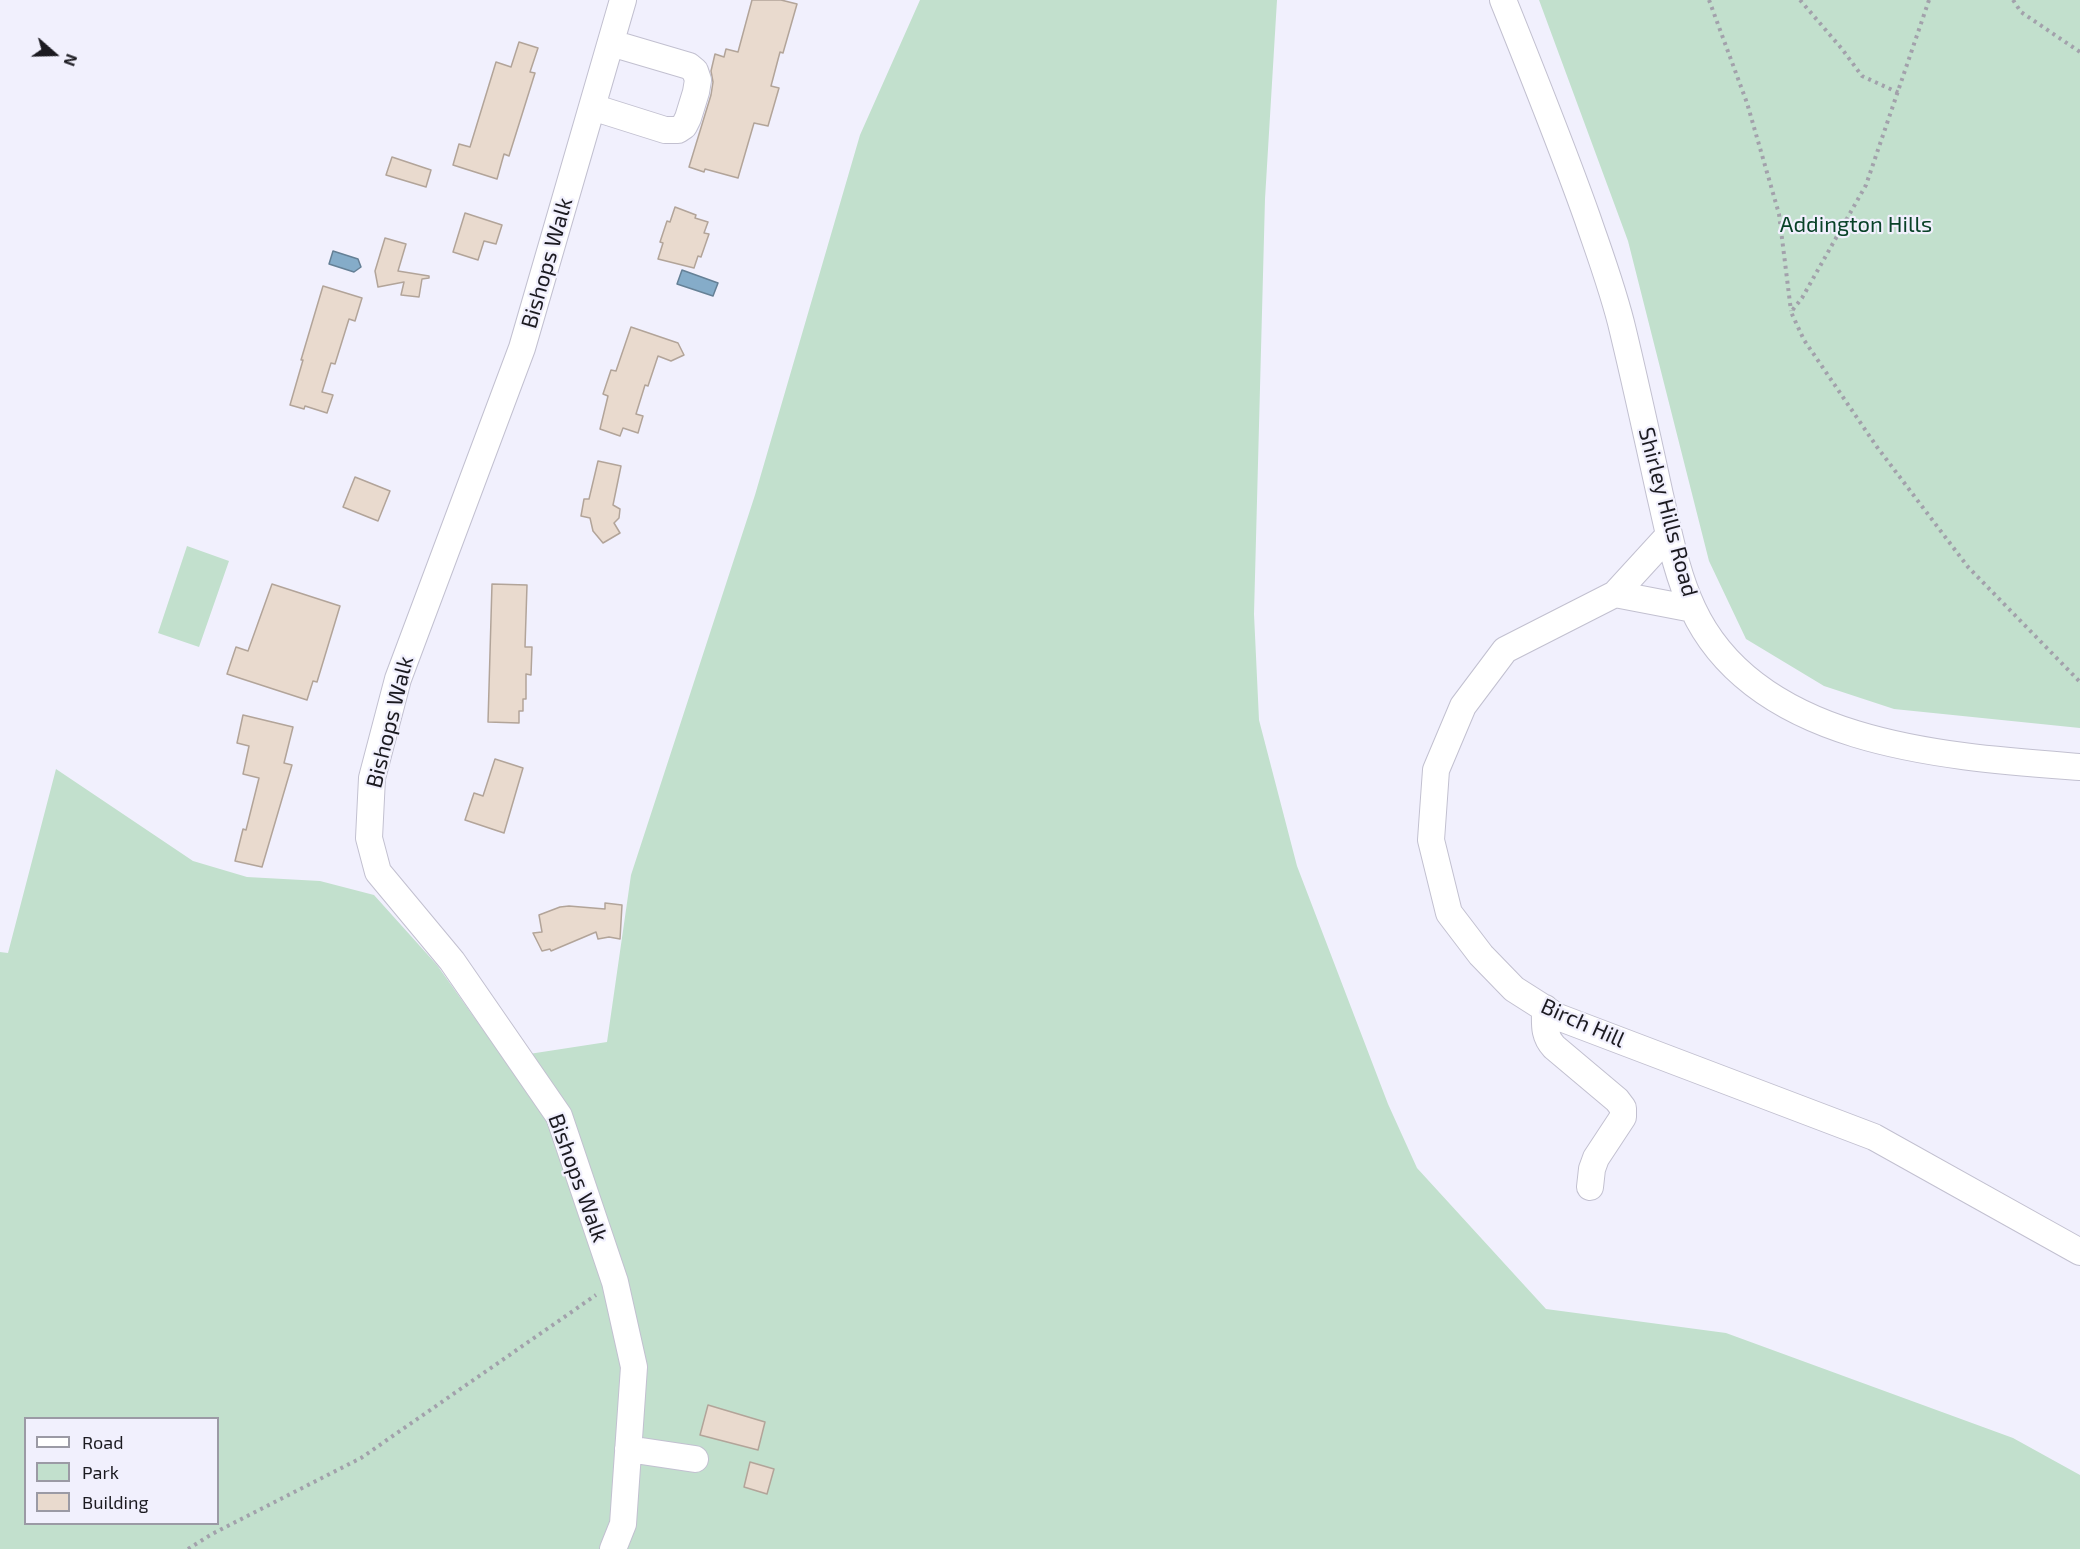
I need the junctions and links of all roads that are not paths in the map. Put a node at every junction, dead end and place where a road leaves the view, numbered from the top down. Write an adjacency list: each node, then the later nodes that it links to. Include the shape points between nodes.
1 (623, 0): 3 (street, Bishops Walk)
2 (1503, 0): 5 (street, Shirley Hills Road, via 1608,277)
3 (611, 43): 4 (street, Bishops Walk); 4 (street, via 689,66 698,80 696,92 688,118 678,130 665,130)
4 (592, 107): 12 (street, Bishops Walk, via 522,348 398,679 372,778 369,838 378,872 452,961 559,1116 615,1282 633,1367)
5 (1669, 535): 6 (street, Birch Hill); 7 (street, Shirley Hills Road)
6 (1615, 594): 7 (street); 9 (street, Birch Hill, via 1505,650 1463,706 1436,770 1431,840 1449,913 1514,989)
7 (1693, 609): 8 (street, Shirley Hills Road, via 1711,640 1740,672 1775,698 1823,723 1905,746)
8 (2080, 767)
9 (1545, 1008): 10 (street, via 1546,1039 1623,1108 1623,1117 1596,1158); 11 (street, Birch Hill, via 1558,1017 1874,1137)
10 (1590, 1187)
11 (2080, 1252)
12 (628, 1449): 13 (street); 14 (street, Bishops Walk, via 623,1524)
13 (695, 1459)
14 (614, 1549)

